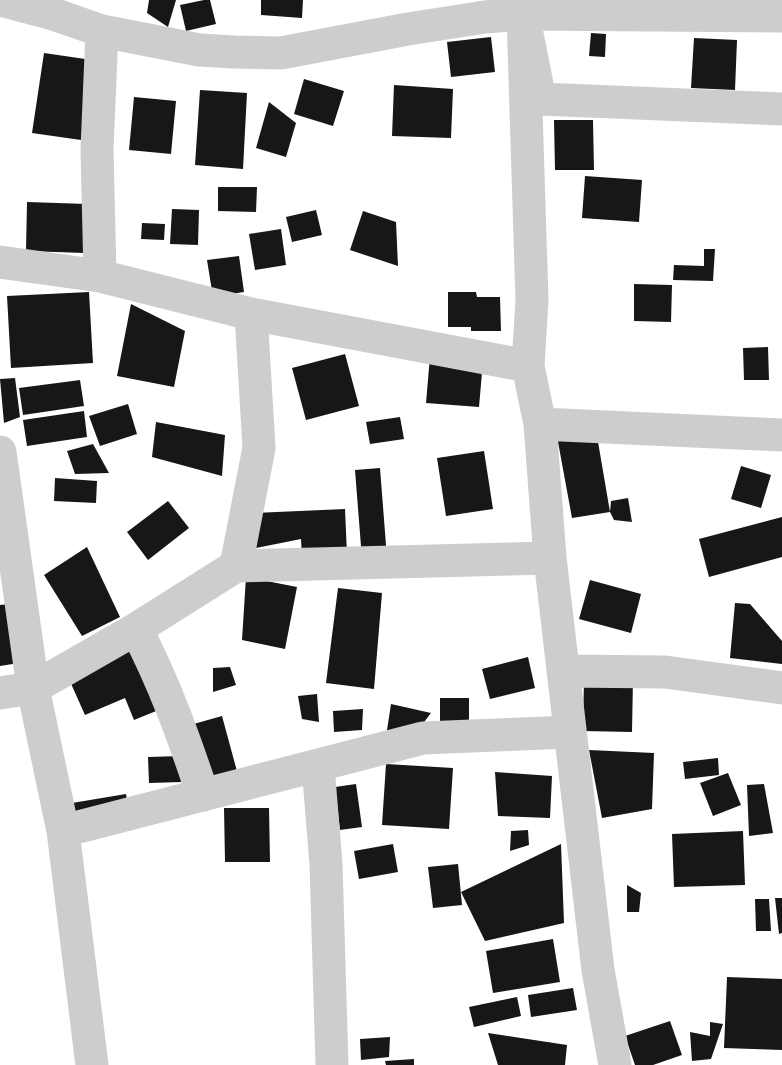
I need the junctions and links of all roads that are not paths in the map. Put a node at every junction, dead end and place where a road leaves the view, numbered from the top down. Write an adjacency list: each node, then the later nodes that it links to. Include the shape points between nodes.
1 (0, 0): 4 (street)
2 (523, 7): 3 (street); 4 (street, via 281,53 199,50); 5 (street, via 540,99); 9 (street, via 532,300)
3 (782, 16)
4 (102, 31): 7 (street, via 97,149)
5 (782, 109)
6 (0, 262): 7 (street)
7 (100, 276): 8 (street)
8 (250, 314): 9 (street); 14 (street, via 259,448)
9 (528, 366): 10 (street)
10 (540, 424): 11 (street); 13 (street)
11 (782, 435)
12 (1, 472): 17 (street)
13 (550, 558): 14 (street); 16 (street)
14 (236, 566): 15 (street)
15 (136, 629): 17 (street); 22 (street, via 177,720)
16 (563, 671): 18 (street, via 665,672); 20 (street)
17 (33, 688): 19 (street); 23 (street)
18 (782, 688)
19 (0, 693)
20 (570, 732): 21 (street, via 423,738); 26 (street, via 598,970)
21 (318, 766): 22 (street); 25 (street, via 326,864)
22 (203, 795): 23 (street)
23 (63, 831): 24 (street)
24 (92, 1065)
25 (332, 1065)
26 (615, 1065)

